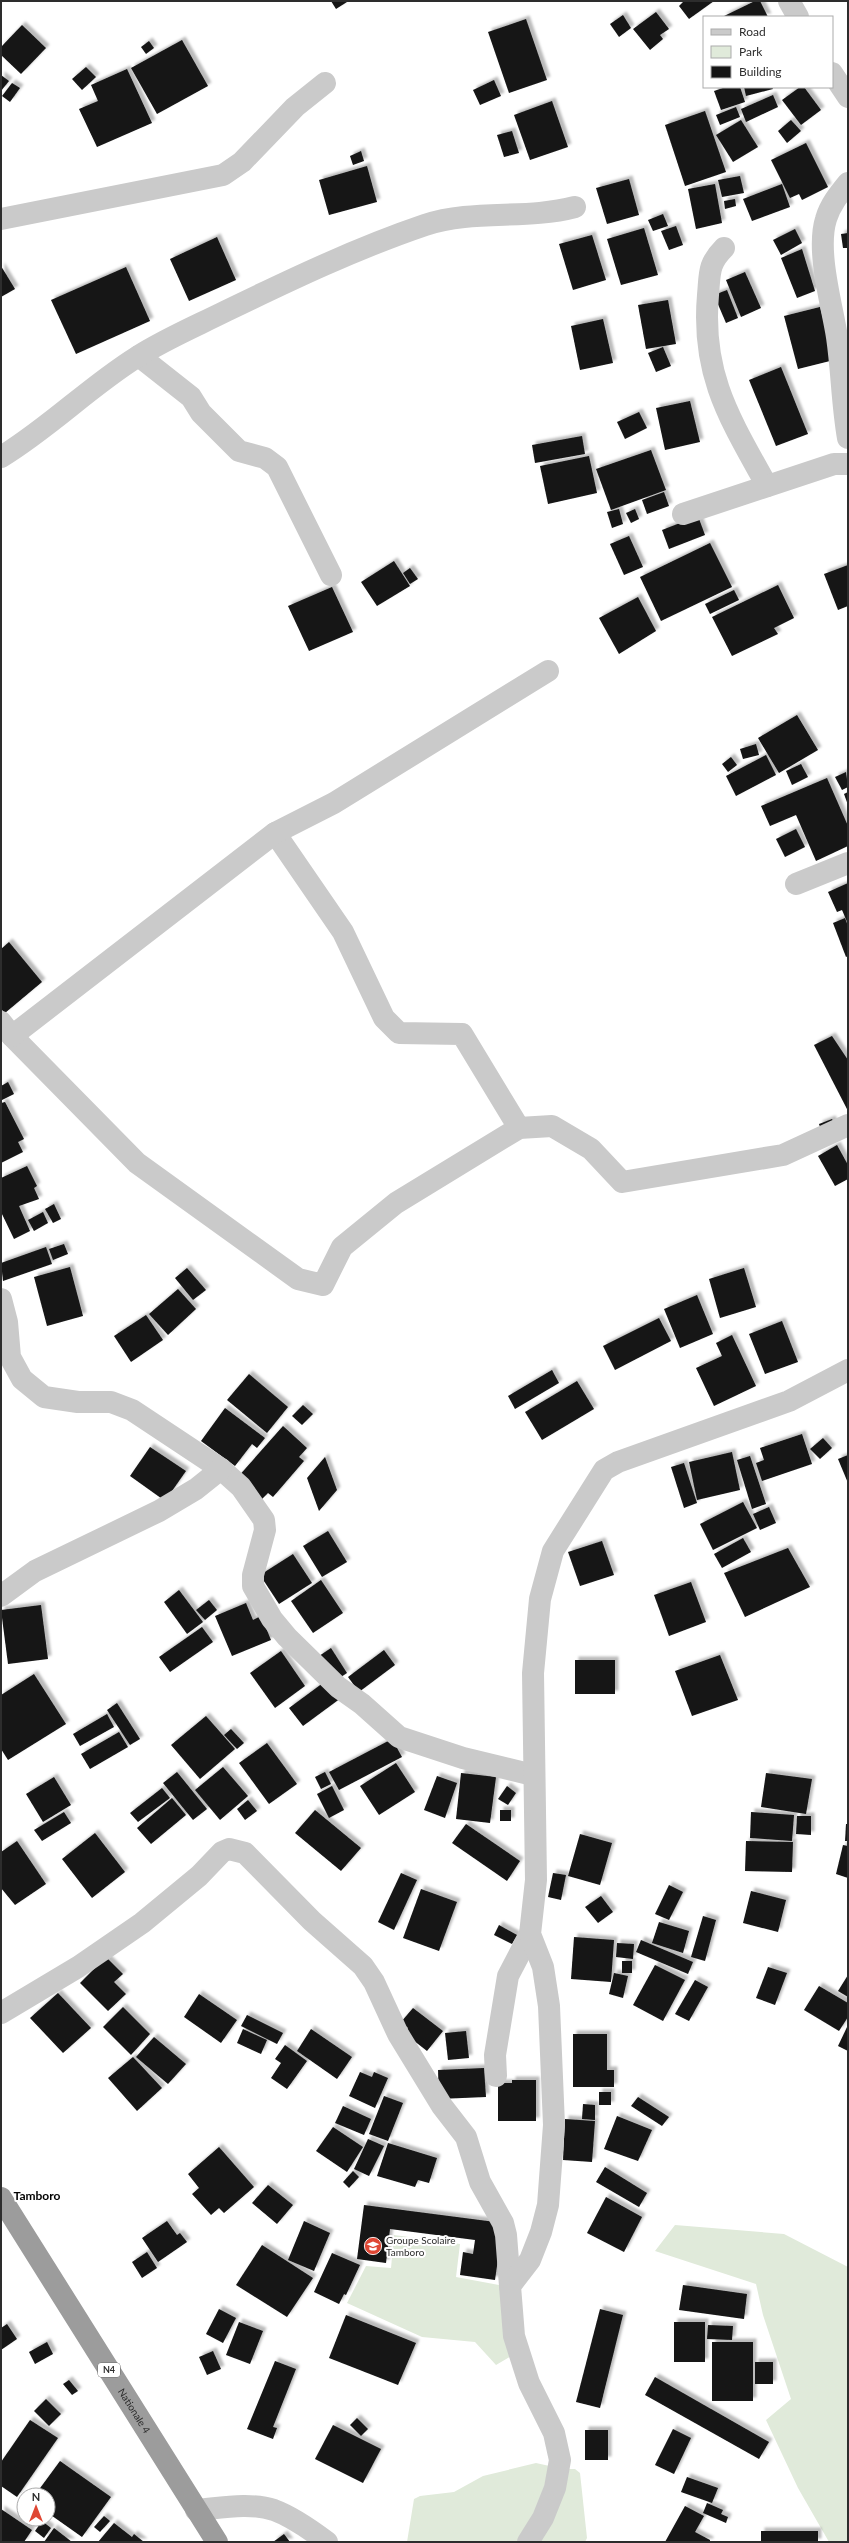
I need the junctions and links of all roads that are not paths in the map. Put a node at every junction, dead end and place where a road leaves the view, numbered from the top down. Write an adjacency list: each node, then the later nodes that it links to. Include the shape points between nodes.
1 (789, 1): 2 (street)
2 (797, 16)
3 (833, 74): 5 (street)
4 (325, 83): 8 (street, via 295,107 242,162 223,175)
5 (848, 97)
6 (848, 183): 11 (street, via 825,220 824,238 828,295 837,336 842,410)
7 (575, 207): 10 (street, via 559,211 471,217 427,224 283,283 178,333)
8 (1, 219)
9 (724, 248): 14 (street, via 713,259 710,270 706,332 709,359 726,410)
10 (139, 356): 12 (street, via 101,381 25,442); 16 (street, via 191,397 201,412 239,451 265,458 277,468)
11 (848, 438)
12 (1, 457)
13 (848, 464): 14 (street, via 834,464)
14 (767, 486): 15 (street)
15 (683, 514)
16 (331, 575)
17 (548, 671): 18 (street, via 334,803)
18 (275, 833): 21 (street); 23 (street, via 343,932 384,1018 399,1033 462,1034)
19 (848, 863): 20 (street)
20 (796, 884)
21 (6, 1029): 23 (street, via 137,1163 298,1279 322,1286 342,1247 396,1203)
22 (848, 1125): 23 (street, via 783,1155 622,1182 591,1149 552,1126)
23 (519, 1128)
24 (1, 1299): 26 (street, via 7,1322 10,1357 22,1380 44,1397 78,1402 111,1402 132,1410)
25 (848, 1370): 28 (street, via 789,1401 618,1462 604,1470 553,1551 540,1598 533,1673)
26 (221, 1470): 27 (street, via 196,1489 159,1511 35,1571); 28 (street, via 241,1487 264,1520 265,1530 253,1575 253,1586 272,1619 301,1651 338,1687 399,1737 450,1754)
27 (1, 1596)
28 (533, 1775): 29 (street, via 536,1880)
29 (530, 1934): 31 (street, via 508,1976 495,2055); 33 (street, via 543,1967 550,2006 554,2125 548,2206 541,2232 530,2260)
30 (1, 2014): 33 (street, via 78,1967 142,1923 199,1876 222,1852 229,1849 245,1853 312,1922 362,1966 374,1982 398,2034 442,2106 466,2137 480,2182 503,2223)
31 (496, 2076)
32 (1, 2198): 34 (highway, Nationale 4 / N4)
33 (510, 2286): 37 (street, via 514,2336 529,2384 554,2433 560,2460 556,2488 544,2518)
34 (196, 2510): 35 (highway, Nationale 4 / N4); 36 (street, via 239,2506 273,2510 303,2525)
35 (217, 2542)
36 (327, 2542)
37 (528, 2542)

